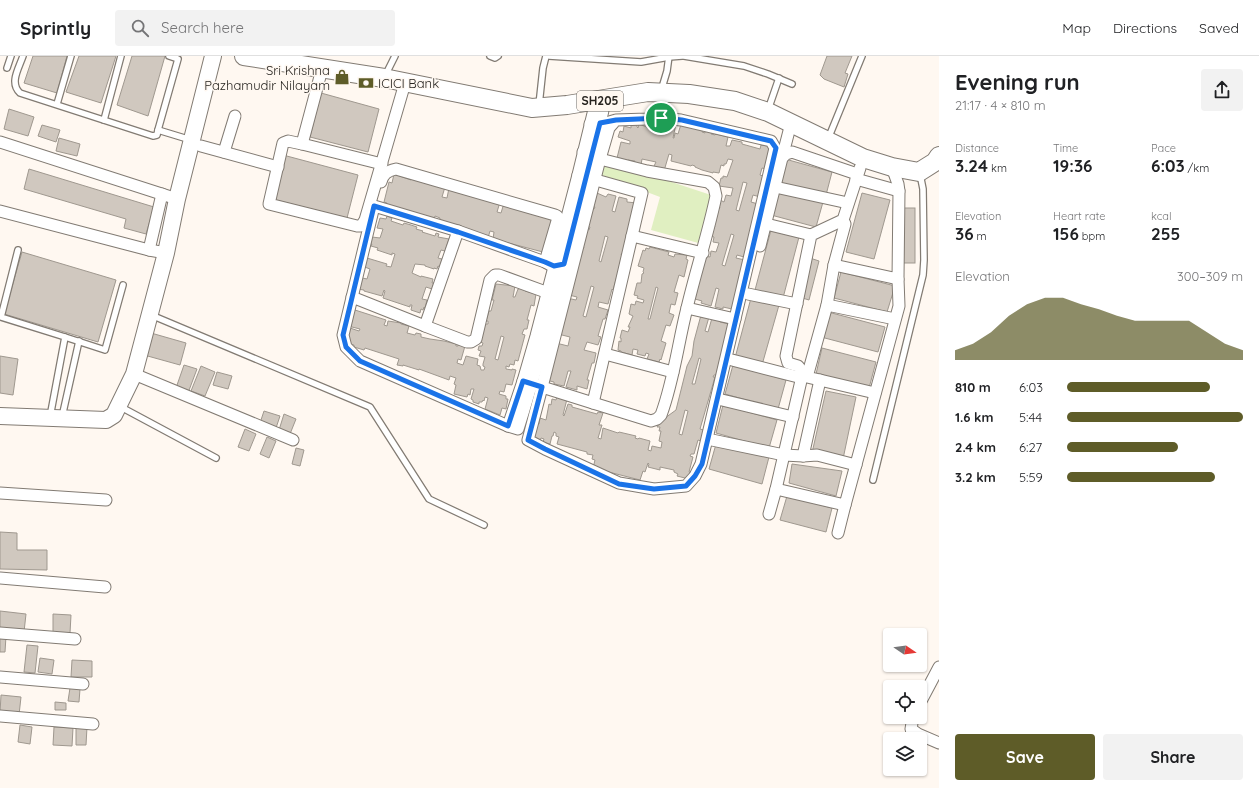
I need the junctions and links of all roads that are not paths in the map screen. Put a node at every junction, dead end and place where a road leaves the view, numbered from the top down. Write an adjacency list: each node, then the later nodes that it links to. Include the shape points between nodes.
1 (11, 56): 16 (lane)
2 (23, 56): 24 (lane, via 14,83 16,89 20,93)
3 (71, 56): 24 (lane)
4 (122, 56): 28 (lane)
5 (169, 56): 32 (lane, via 178,59)
6 (213, 56): 35 (street)
7 (246, 56): 17 (main road, SH205)
8 (395, 56): 18 (lane)
9 (490, 56): 10 (lane)
10 (498, 56)
11 (546, 56): 25 (lane)
12 (549, 56): 13 (lane, via 641,62)
13 (669, 56): 14 (lane); 22 (lane)
14 (683, 56): 19 (lane, via 744,66)
15 (862, 56): 33 (lane)
16 (6, 68)
17 (322, 69): 18 (main road, SH205); 36 (street)
18 (384, 78): 20 (main road, SH205)
19 (779, 78): 21 (lane); 26 (lane)
20 (406, 82): 25 (main road, SH205, via 532,108); 41 (street)
21 (792, 84)
22 (660, 93): 23 (main road, SH205, via 648,92); 26 (main road, SH205, via 689,94 735,101)
23 (600, 101): 25 (main road, SH205); 30 (street)
24 (57, 104): 28 (lane)
25 (538, 107)
26 (768, 112): 31 (main road, SH205)
27 (235, 116): 37 (street)
28 (104, 120): 32 (lane, via 153,136 157,135)
29 (616, 120): 30 (street); 38 (street); 74 (street, via 682,120 771,141 774,145 775,152)
30 (595, 123): 38 (street)
31 (791, 123): 33 (main road, SH205); 40 (street)
32 (158, 130): 35 (lane)
33 (827, 140): 44 (main road, SH205)
34 (0, 142): 49 (street)
35 (196, 143): 37 (street); 50 (street)
36 (302, 144): 41 (street); 42 (street, via 288,141 283,143)
37 (224, 152): 42 (street)
38 (591, 155): 46 (street); 46 (street); 62 (street, via 647,171 711,184 716,196)
39 (939, 156): 45 (main road, via 935,162)
40 (782, 158): 44 (street, via 792,152); 47 (street)
41 (382, 164): 42 (street, via 361,226 270,205 269,200)
42 (278, 167)
43 (892, 167): 44 (main road, SH205); 45 (main road, SH205); 48 (street)
44 (859, 171): 48 (street); 51 (street)
45 (919, 172): 101 (lane, via 923,189 923,275)
46 (586, 177): 58 (street, via 642,193); 63 (street); 85 (street)
47 (775, 187): 51 (street); 55 (street)
48 (899, 191): 65 (street)
49 (162, 194): 50 (street); 60 (street)
50 (177, 199): 61 (street)
51 (848, 203): 54 (street)
52 (374, 206): 56 (street); 63 (street, via 384,174 396,169 556,215); 69 (street)
53 (0, 211): 60 (street)
54 (843, 220): 57 (street); 64 (street, via 845,224)
55 (766, 224): 57 (street); 68 (street)
56 (458, 232): 63 (street); 76 (street)
57 (811, 235): 70 (street)
58 (632, 236): 62 (street); 79 (street)
59 (18, 250): 77 (lane, via 1,318)
60 (148, 250): 61 (street)
61 (166, 253): 73 (street)
62 (702, 253): 72 (street)
63 (554, 264): 67 (street)
64 (834, 265): 65 (street); 71 (street)
65 (898, 279): 75 (street, via 899,306)
66 (123, 284): 78 (lane, via 105,350)
67 (548, 293): 76 (street, via 495,275 490,280 476,340 467,342); 85 (street); 93 (street, via 513,391)
68 (748, 294): 70 (street); 80 (street)
69 (352, 297): 76 (street); 93 (street, via 343,335 346,347 360,361)
70 (797, 304): 83 (street, via 786,356 788,362 801,369)
71 (826, 305): 75 (street); 84 (street, via 807,377)
72 (687, 308): 74 (street); 81 (street)
73 (150, 315): 82 (street); 107 (lane, via 370,407 430,499)
74 (735, 319): 85 (street, via 702,464 686,486 654,489 619,484 528,440)
75 (895, 319): 86 (street)
76 (425, 326)
77 (65, 337): 78 (lane); 92 (lane)
78 (79, 341): 92 (lane)
79 (605, 354): 81 (street); 88 (street)
80 (732, 360): 83 (street); 87 (street)
81 (673, 372): 88 (street, via 661,415 657,419 651,421)
82 (134, 374): 89 (street); 94 (street)
83 (802, 378): 91 (street)
84 (820, 380): 86 (street); 97 (street)
85 (533, 384): 88 (street); 93 (street, via 518,429)
86 (875, 392): 99 (street)
87 (722, 400): 91 (street); 95 (street)
88 (593, 403)
89 (119, 406): 92 (street, via 114,415 106,420); 98 (lane)
90 (0, 416): 92 (street)
91 (793, 417): 96 (street)
92 (56, 418)
93 (505, 425)
94 (293, 440)
95 (712, 440): 96 (street); 100 (street)
96 (784, 455): 97 (street); 102 (street)
97 (803, 456): 99 (street, via 817,455)
98 (216, 458)
99 (856, 465): 105 (street)
100 (704, 473)
101 (873, 480)
102 (776, 489): 105 (street); 106 (street)
103 (0, 493): 104 (street)
104 (106, 500)
105 (845, 504): 108 (street)
106 (769, 514)
107 (484, 525)
108 (838, 533)
109 (0, 578): 110 (street)
110 (105, 587)
111 (0, 633): 112 (street)
112 (75, 639)
113 (939, 667): 116 (street)
114 (0, 677): 115 (street)
115 (83, 684)
116 (927, 690)
117 (0, 716): 118 (street)
118 (93, 724)
119 (912, 724): 120 (street, via 911,729 918,734)
120 (939, 743)

